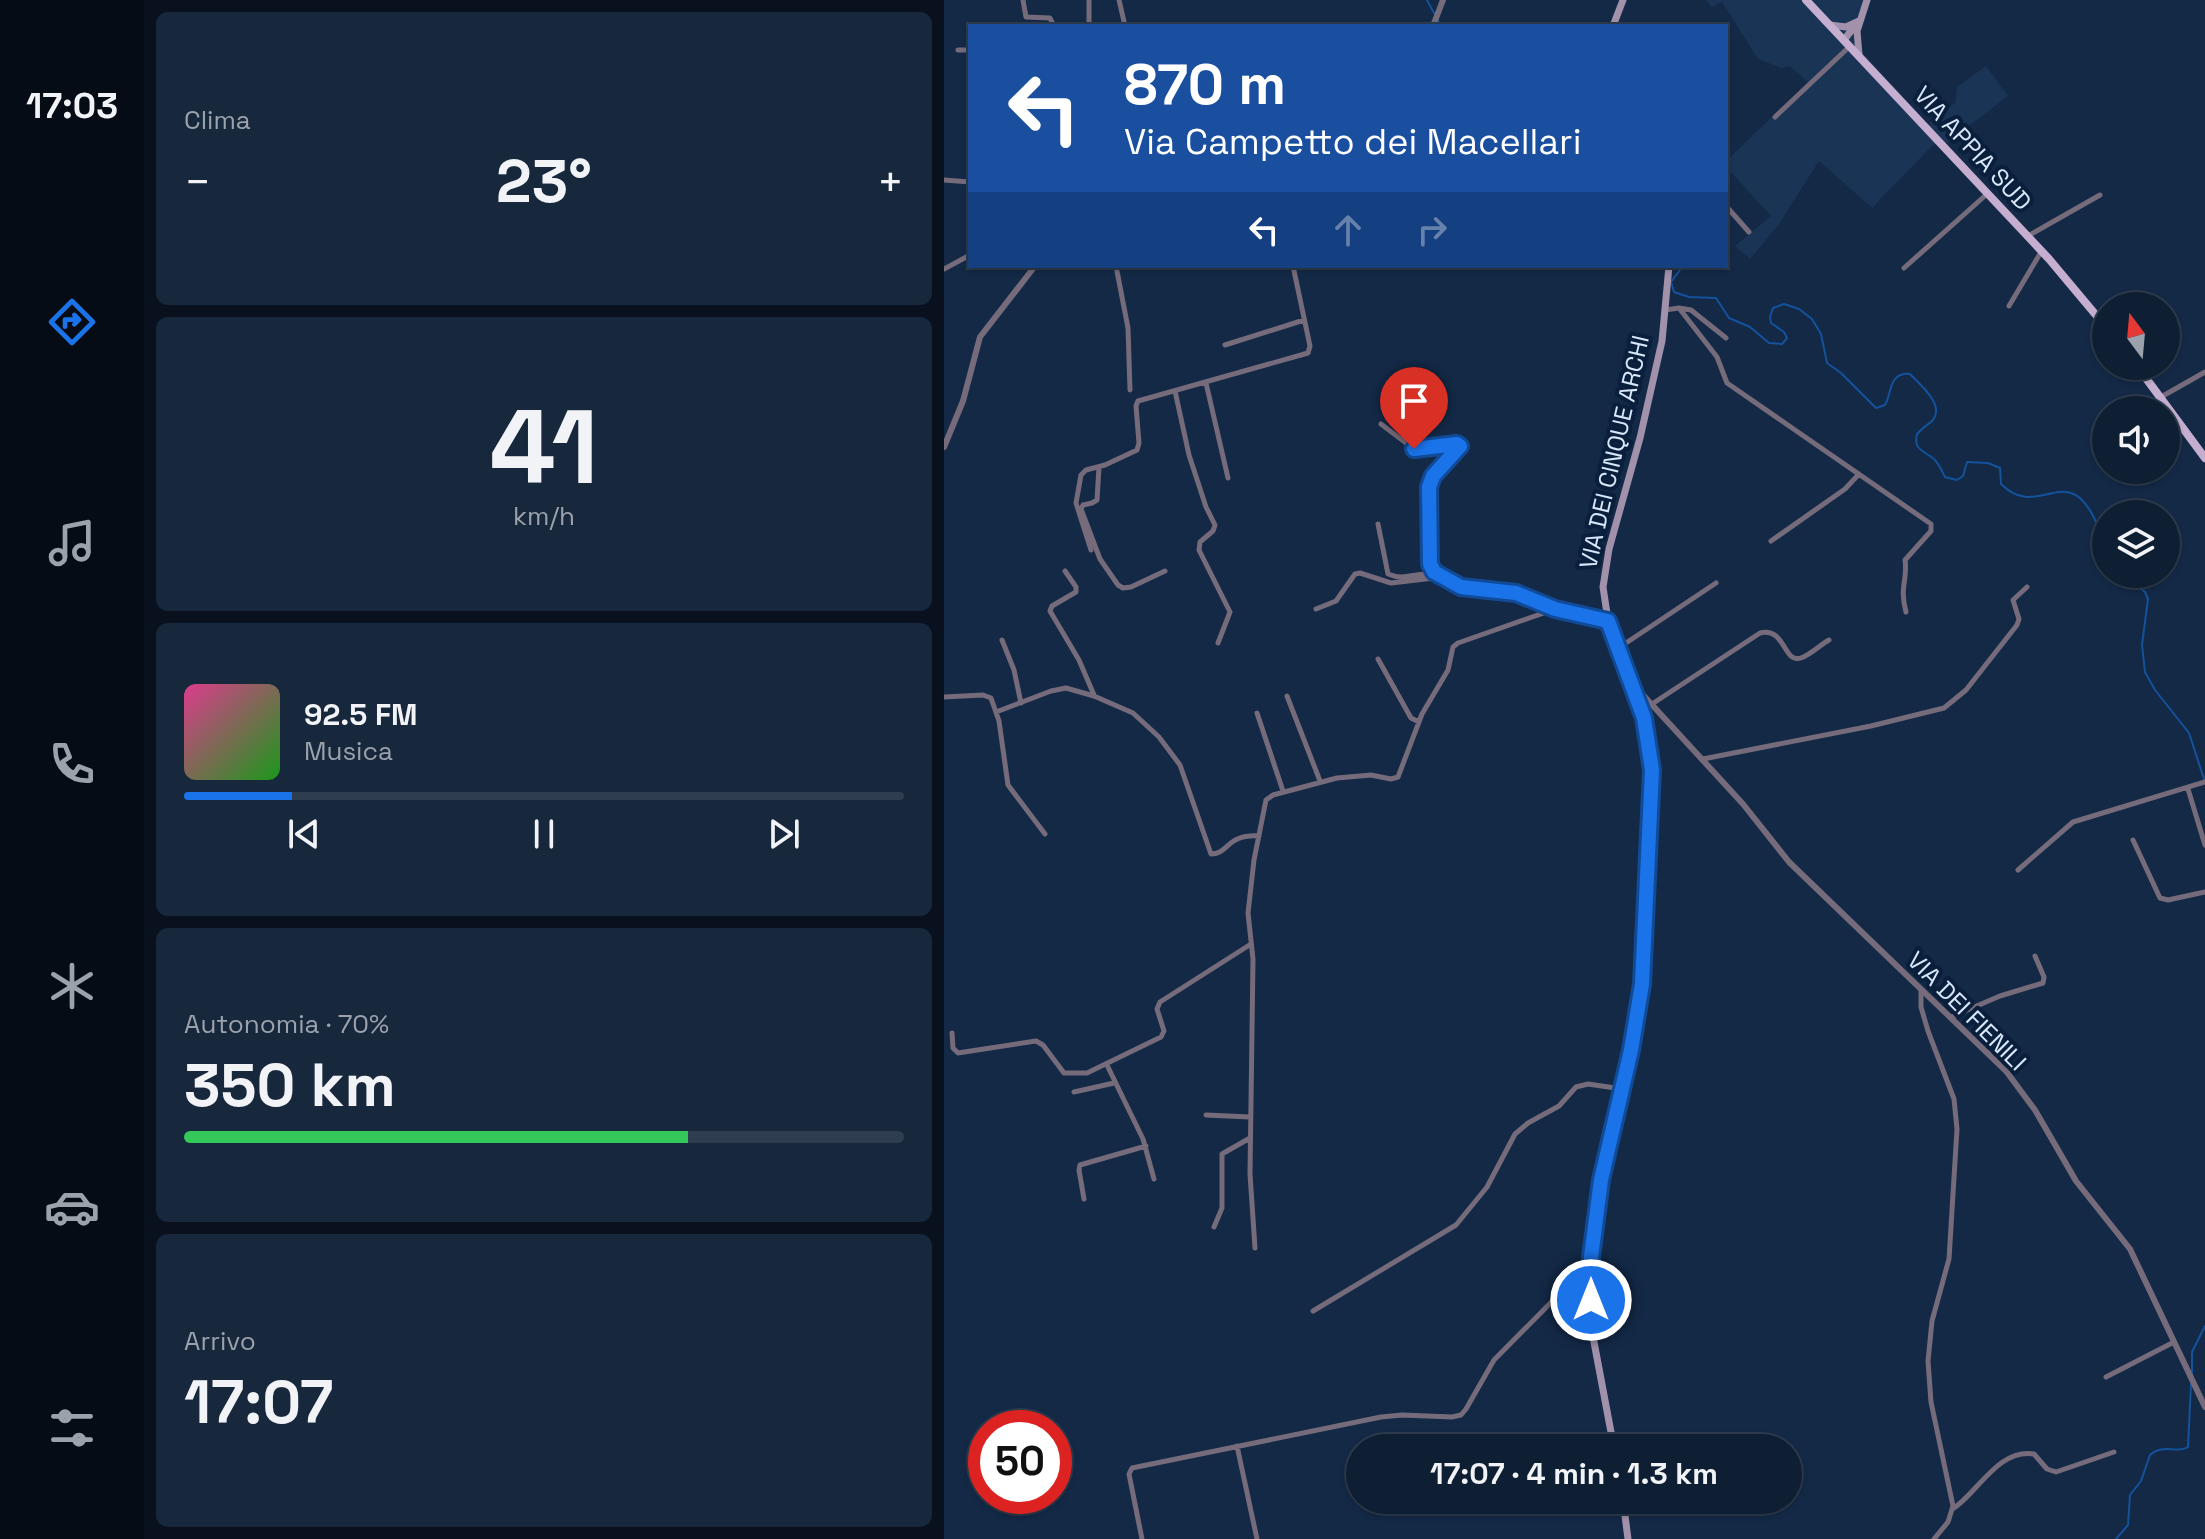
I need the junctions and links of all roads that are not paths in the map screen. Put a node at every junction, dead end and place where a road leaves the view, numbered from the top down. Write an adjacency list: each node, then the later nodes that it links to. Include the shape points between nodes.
1 (1023, 0): 9 (street, via 1025,16 1050,18)
2 (1089, 0): 10 (street)
3 (1119, 0): 11 (street)
4 (1443, 0): 12 (street)
5 (1623, 0): 13 (main road)
6 (1806, 0): 14 (main road, VIA APPIA SUD)
7 (1867, 0): 8 (main road)
8 (1859, 21): 14 (main road); 15 (main road); 18 (main road)
9 (1053, 24)
10 (1089, 24)
11 (1125, 24)
12 (1434, 24)
13 (1614, 24)
14 (1830, 25): 15 (main road, VIA APPIA SUD)
15 (1847, 43): 18 (main road, VIA APPIA SUD); 19 (street)
16 (958, 50): 17 (street)
17 (968, 50)
18 (1859, 55): 22 (main road, VIA APPIA SUD)
19 (1775, 117)
20 (944, 180): 21 (street)
21 (968, 182)
22 (1988, 193): 26 (main road, VIA APPIA SUD); 33 (street)
23 (2100, 195): 26 (street)
24 (1728, 210): 25 (street)
25 (1749, 232)
26 (2028, 236): 27 (main road, VIA APPIA SUD)
27 (2042, 252): 35 (street); 38 (main road, VIA APPIA SUD)
28 (968, 256): 34 (street)
29 (1033, 268): 49 (street, via 980,337 967,390)
30 (1116, 268): 44 (street, via 1128,328)
31 (1293, 268): 39 (street)
32 (1669, 268): 37 (main road, VIA DEI CINQUE ARCHI)
33 (1904, 268)
34 (944, 269)
35 (2009, 306)
36 (1679, 308): 37 (street); 40 (street, via 1691,310); 52 (street, via 1717,357 1727,383)
37 (1665, 310): 66 (main road, VIA DEI CINQUE ARCHI, via 1642,430 1607,558 1603,591)
38 (2092, 311)
39 (1304, 320): 41 (street); 43 (street, via 1307,354)
40 (1726, 338)
41 (1225, 345)
42 (2205, 372): 46 (street)
43 (1206, 383): 45 (street); 53 (street)
44 (1130, 390)
45 (1175, 391): 51 (street, via 1137,402 1137,450); 69 (street, via 1189,455 1215,526 1198,549 1230,612)
46 (2162, 396)
47 (1381, 424): 59 (street, via 1414,449 1460,445 1429,487)
48 (2180, 424): 50 (main road)
49 (944, 447)
50 (2205, 458)
51 (1099, 467): 56 (street, via 1082,473 1076,497); 58 (street, via 1097,500 1081,509 1101,562 1123,588)
52 (1859, 474): 55 (street); 65 (street, via 1932,527 1905,560)
53 (1228, 478)
54 (1378, 524): 59 (street, via 1388,574)
55 (1771, 541)
56 (1091, 550)
57 (1065, 571): 73 (street, via 1077,590 1051,612)
58 (1165, 571)
59 (1434, 572): 61 (street)
60 (1716, 583): 70 (street)
61 (1461, 587): 63 (street, via 1433,578 1388,583 1359,573 1336,601); 64 (street, via 1516,593)
62 (2027, 587): 81 (street, via 2013,600 2017,625 1947,707)
63 (1316, 609)
64 (1555, 609): 66 (street); 80 (street, via 1455,644 1448,670)
65 (1906, 612)
66 (1608, 621): 70 (main road, VIA DEI CINQUE ARCHI)
67 (1002, 640): 76 (street)
68 (1829, 640): 77 (street, via 1795,659 1775,634 1760,633)
69 (1218, 643)
70 (1617, 649): 72 (main road, VIA DEI CINQUE ARCHI)
71 (1378, 659): 80 (street, via 1408,714)
72 (1629, 681): 77 (street, VIA DEI FIENILI); 99 (main road, VIA DEI CINQUE ARCHI, via 1645,722 1652,770 1642,984)
73 (1094, 696): 76 (street, via 1061,688); 87 (street, via 1133,713 1168,746 1185,776 1211,854 1239,836)
74 (1287, 696): 82 (street)
75 (944, 697): 78 (street, via 986,695)
76 (1021, 703): 78 (street)
77 (1652, 704): 81 (street, VIA DEI FIENILI)
78 (996, 712): 86 (street, via 1008,783)
79 (1257, 713): 85 (street)
80 (1419, 722): 82 (street, via 1396,778 1368,775)
81 (1703, 759): 94 (street, VIA DEI FIENILI, via 1789,862)
82 (1320, 781): 85 (street)
83 (2204, 783): 84 (street)
84 (2188, 789): 89 (street); 90 (street, via 2073,822)
85 (1283, 791): 87 (street, via 1266,800)
86 (1045, 834)
87 (1259, 836): 92 (street, via 1249,903)
88 (2133, 840): 91 (street, via 2160,898)
89 (2205, 845)
90 (2018, 870)
91 (2205, 892)
92 (1251, 944): 97 (street, via 1162,1001 1157,1008 1162,1037); 102 (street)
93 (2035, 956): 95 (street, via 2043,983)
94 (1921, 989): 95 (street, VIA DEI FIENILI); 117 (street, via 1928,1031 1954,1099 1957,1129 1948,1262 1933,1317 1928,1364)
95 (1951, 1017): 111 (street, VIA DEI FIENILI, via 2004,1068 2076,1181 2128,1246)
96 (952, 1033): 97 (street, via 957,1053 1036,1041 1067,1075)
97 (1107, 1065): 98 (street)
98 (1114, 1083): 100 (street); 104 (street)
99 (1622, 1089): 109 (main road, VIA DEI CINQUE ARCHI, via 1601,1180); 110 (street, via 1576,1087 1559,1106 1515,1134 1487,1187 1456,1225)
100 (1074, 1092)
101 (1206, 1115): 102 (street)
102 (1250, 1117): 103 (street)
103 (1250, 1138): 107 (street, via 1222,1154 1222,1208); 108 (street)
104 (1146, 1146): 105 (street); 106 (street, via 1080,1165)
105 (1154, 1179)
106 (1084, 1199)
107 (1214, 1227)
108 (1255, 1248)
109 (1591, 1263): 114 (main road, VIA DEI CINQUE ARCHI, via 1594,1342); 115 (street, via 1494,1360 1461,1415 1388,1416)
110 (1313, 1311)
111 (2174, 1342): 112 (street); 113 (street, VIA DEI FIENILI)
112 (2106, 1377)
113 (2205, 1407)
114 (1611, 1434)
115 (1237, 1446): 119 (street, via 1130,1469); 120 (street)
116 (2114, 1452): 117 (street, via 2056,1472 2034,1454 2020,1454 1990,1472)
117 (1953, 1509): 122 (street)
118 (1625, 1514): 121 (main road)
119 (1142, 1539)
120 (1257, 1539)
121 (1628, 1539)
122 (1934, 1539)

